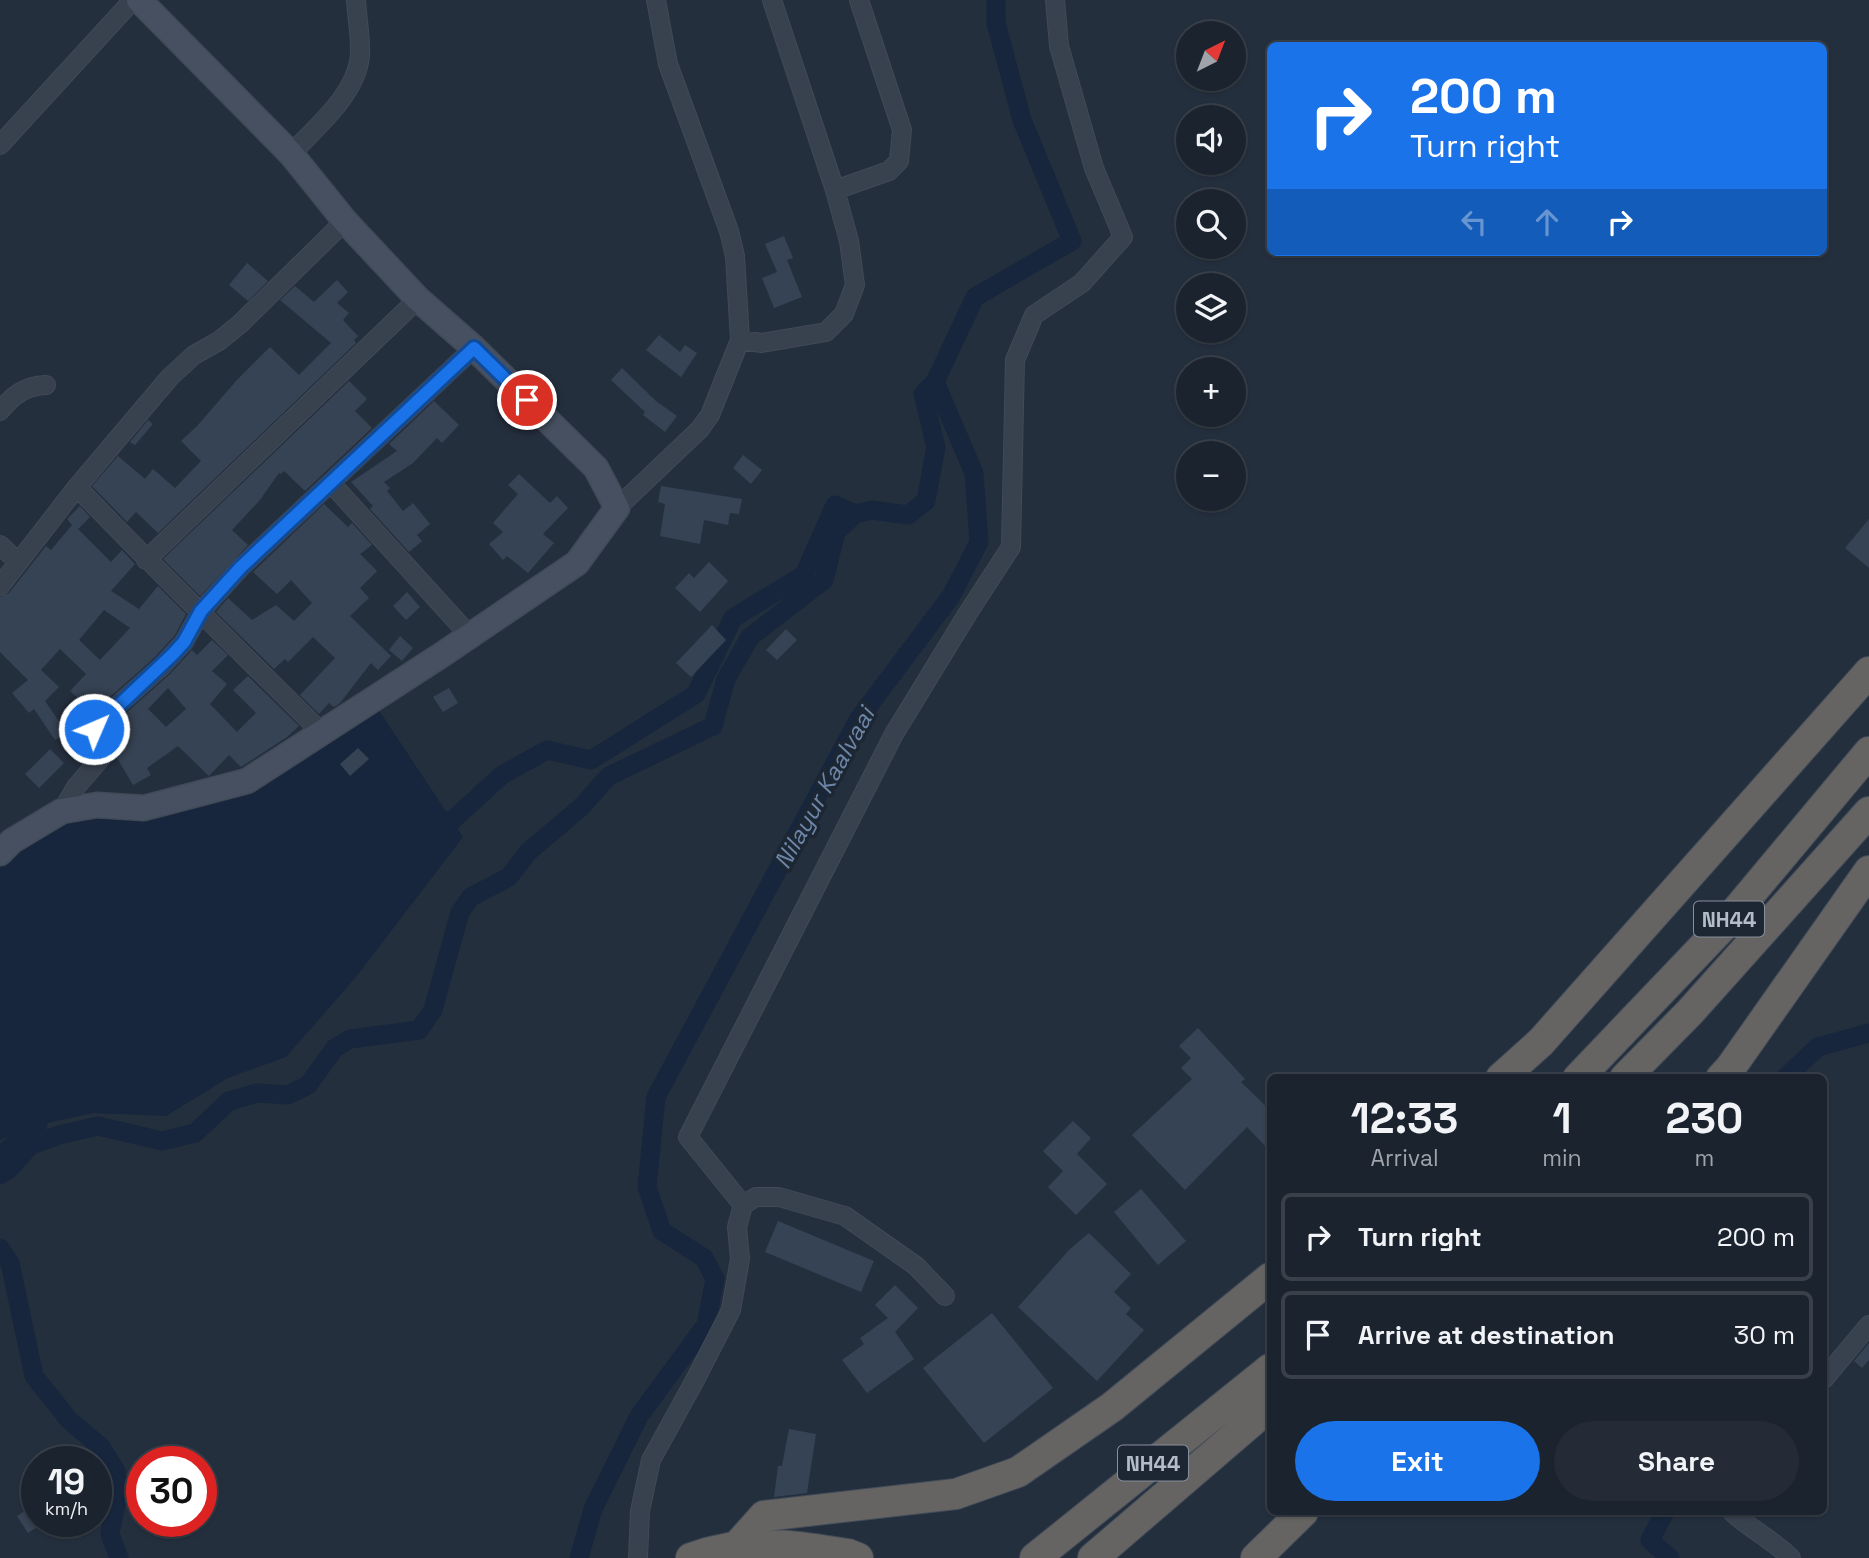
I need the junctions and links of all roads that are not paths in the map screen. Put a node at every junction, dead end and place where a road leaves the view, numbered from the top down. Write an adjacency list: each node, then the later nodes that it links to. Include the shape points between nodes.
1 (133, 0): 8 (street)
2 (139, 0): 9 (main road)
3 (356, 0): 9 (street, via 360,54 355,75 340,100)
4 (656, 0): 13 (street, via 668,64 729,231)
5 (772, 0): 10 (street)
6 (859, 0): 10 (street, via 902,130 899,161 889,172)
7 (1055, 0): 37 (street, via 1059,46 1094,168 1123,237 1082,283 1034,315 1015,360 1012,547 894,734 688,1137)
8 (0, 145)
9 (291, 155): 11 (main road)
10 (835, 190): 13 (street, via 855,285 844,314 826,332 762,342)
11 (345, 221): 12 (main road); 18 (street, via 240,324 170,377)
12 (418, 299): 14 (main road); 21 (street)
13 (740, 340): 19 (street, via 705,422)
14 (474, 348): 17 (street); 19 (main road, via 596,468)
15 (46, 385): 16 (street, via 17,393)
16 (0, 411)
17 (331, 483): 24 (street); 25 (street)
18 (77, 487): 21 (street); 22 (street)
19 (617, 508): 25 (main road, via 577,563)
20 (0, 545): 22 (street)
21 (146, 560): 24 (street)
22 (18, 562): 23 (street)
23 (0, 586)
24 (201, 611): 27 (street); 29 (street, via 177,650 94,729 101,758)
25 (470, 636): 27 (main road)
26 (1869, 672): 33 (highway, via 1541,1042)
27 (322, 733): 29 (main road, via 247,781 144,808 97,805)
28 (1869, 751): 34 (highway, NH44, via 1726,923)
29 (62, 811): 31 (main road)
30 (1869, 812): 35 (highway, NH44)
31 (0, 853)
32 (1869, 870): 36 (highway)
33 (1505, 1074)
34 (1582, 1074)
35 (1629, 1074)
36 (1725, 1074)
37 (743, 1205): 39 (street, via 756,1197 779,1197 845,1216 916,1266); 47 (street, via 731,1310 651,1460 640,1510)
38 (1267, 1280): 46 (highway, via 1112,1407 1018,1472 956,1494 764,1516)
39 (945, 1296)
40 (1869, 1325): 42 (street)
41 (1267, 1371): 50 (highway, NH44)
42 (1827, 1375)
43 (1267, 1409): 51 (highway, NH44)
44 (1300, 1515): 52 (highway)
45 (1735, 1515): 53 (street)
46 (738, 1545): 48 (highway); 49 (highway, via 775,1543)
47 (638, 1558)
48 (691, 1558)
49 (858, 1558)
50 (1035, 1558)
51 (1093, 1558)
52 (1256, 1558)
53 (1791, 1558)

